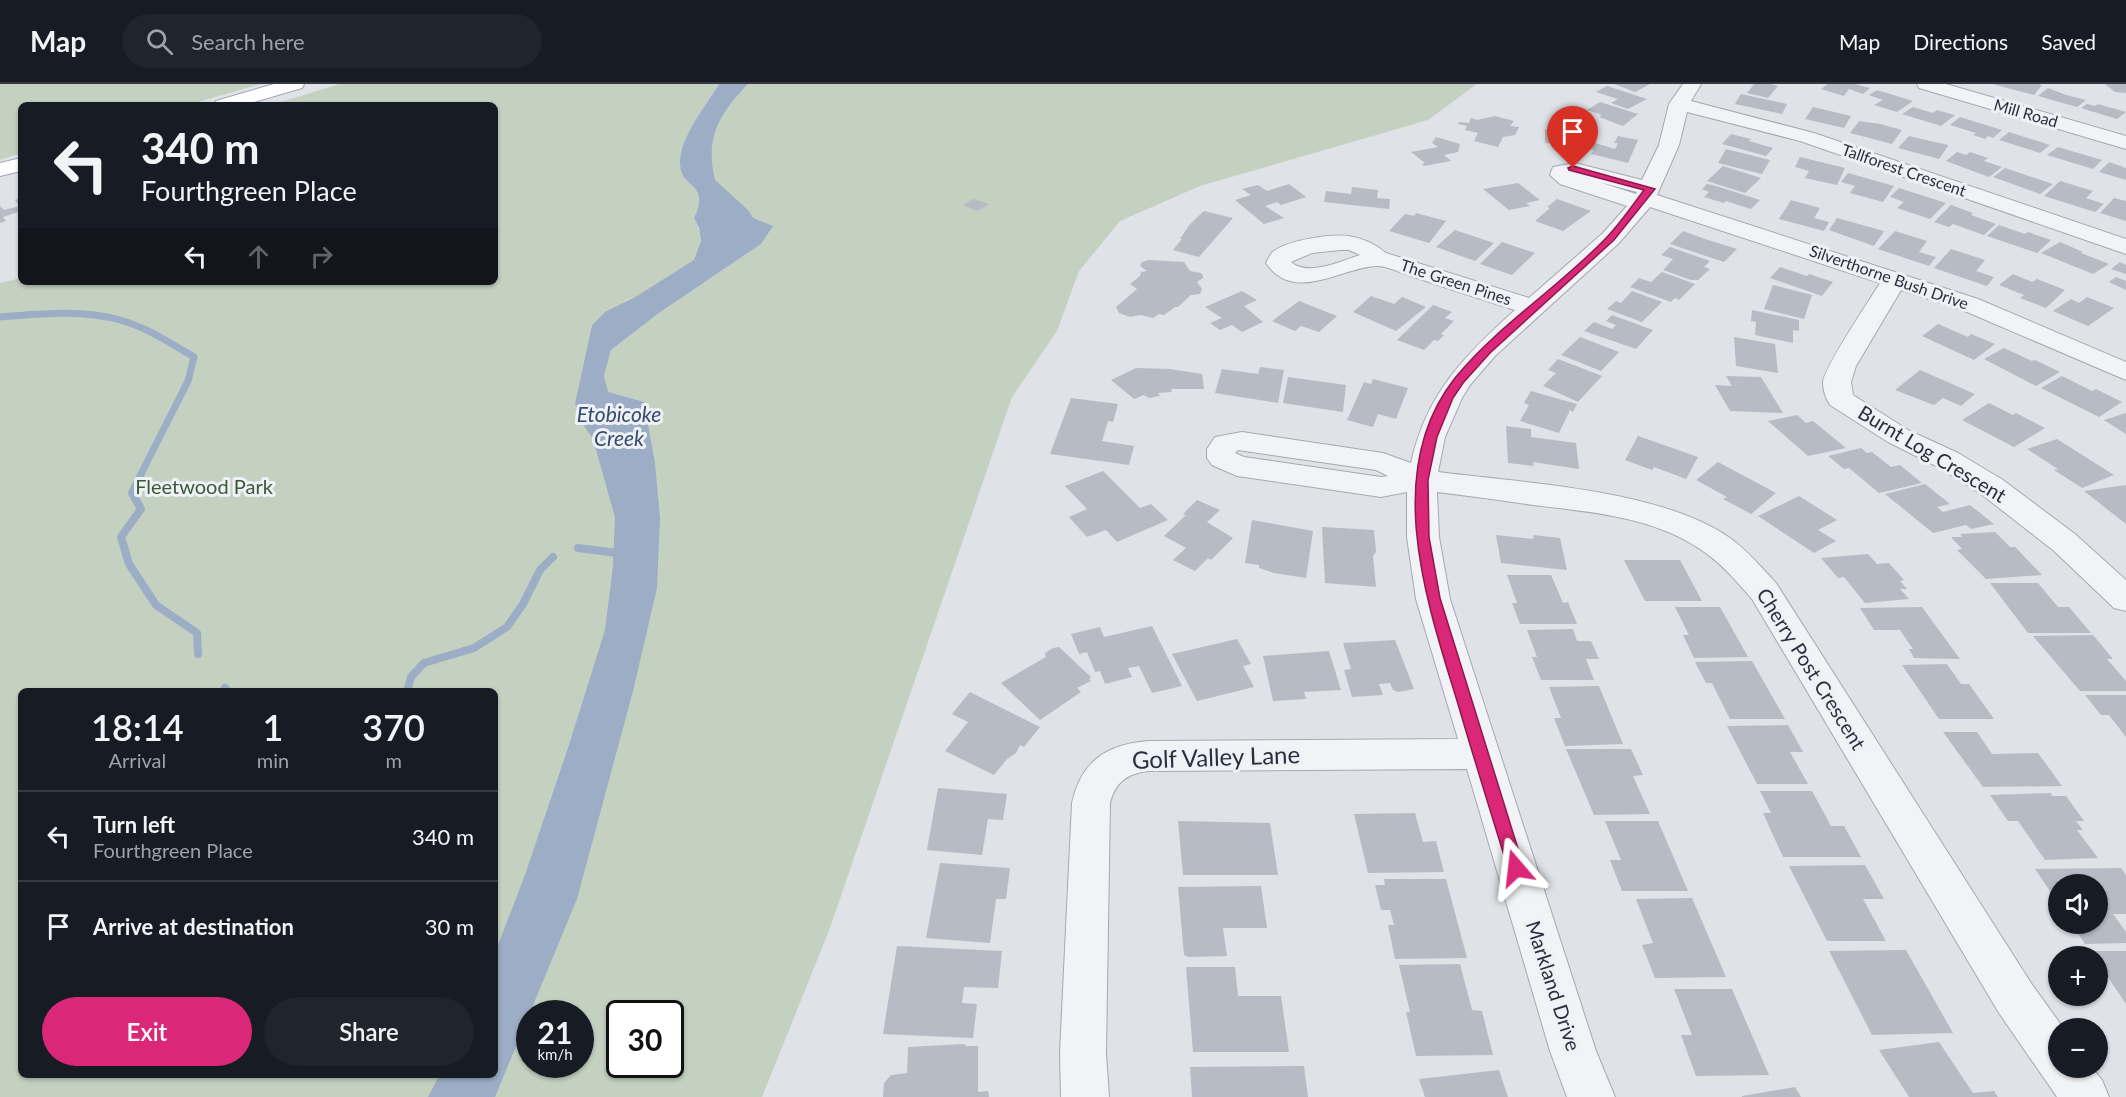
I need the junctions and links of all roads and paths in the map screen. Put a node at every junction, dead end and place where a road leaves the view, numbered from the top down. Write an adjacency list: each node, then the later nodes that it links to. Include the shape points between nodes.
1 (296, 84): 4 (main road)
2 (1926, 84): 5 (street, Mill Road)
3 (1685, 94): 8 (street, Markland Drive, via 1669,145); 9 (street, Tallforest Crescent)
4 (233, 102)
5 (2126, 143)
6 (18, 165): 7 (main road)
7 (0, 170)
8 (1645, 196): 11 (street, Silverthorne Bush Drive); 12 (street, Markland Drive, via 1611,238)
9 (2126, 247)
10 (1378, 258): 12 (street, The Green Pines)
11 (1895, 279): 13 (street, Silverthorne Bush Drive, via 1968,304); 15 (street, Burnt Log Crescent, via 1843,366 1837,382 1840,399 1992,487 2064,542)
12 (1534, 308): 14 (street, Markland Drive, via 1486,350 1453,390 1431,437)
13 (2124, 369)
14 (1422, 480): 14 (street, via 1383,462 1249,442 1228,442 1220,452 1237,466 1381,487); 16 (street, Markland Drive, via 1423,537 1433,598); 17 (street, Cherry Post Crescent, via 1646,512 1699,534 1747,568)
15 (2126, 599)
16 (1481, 754): 19 (street, Golf Valley Lane, via 1149,756 1127,759 1108,768 1096,784 1091,803); 20 (street, Markland Drive, via 1573,1051)
17 (2048, 1046)
18 (2071, 1078): 21 (street)
19 (1085, 1097)
20 (1591, 1097)
21 (2085, 1097)

